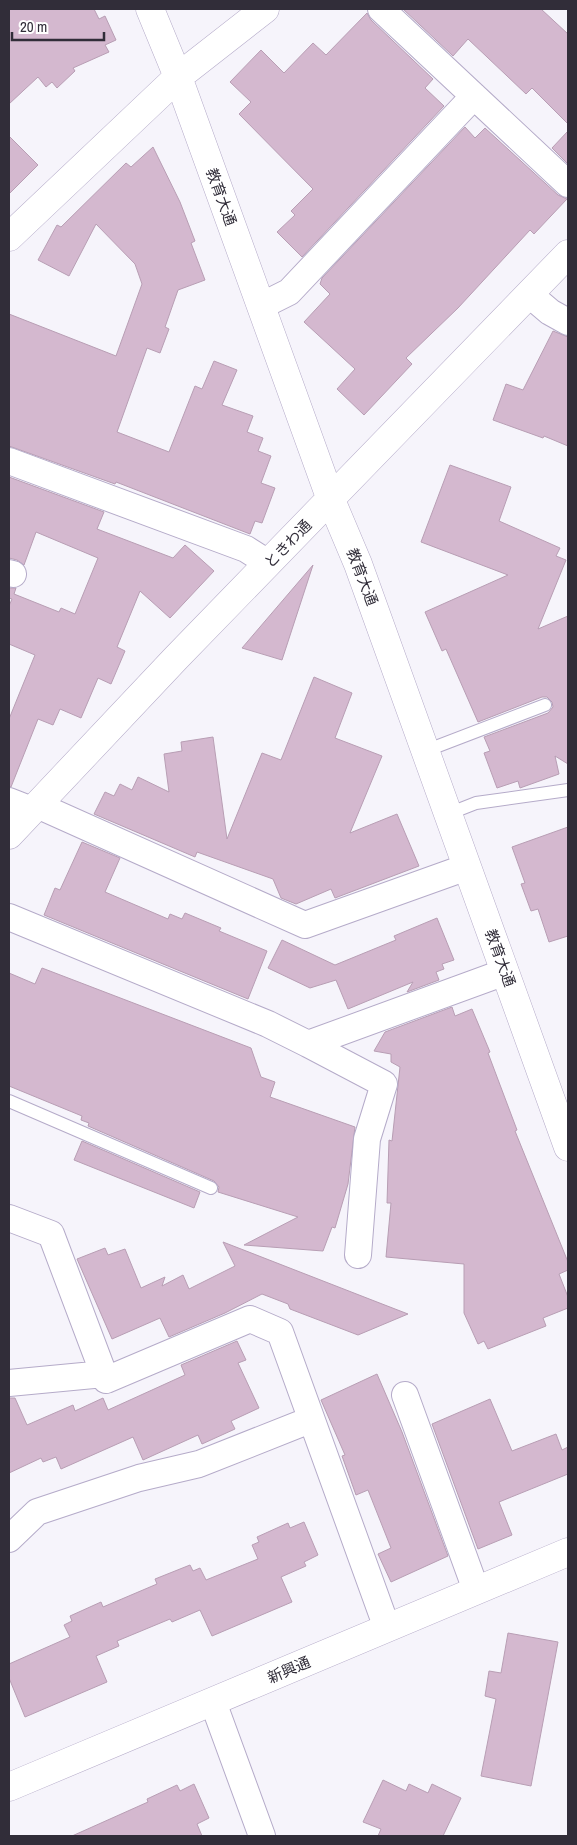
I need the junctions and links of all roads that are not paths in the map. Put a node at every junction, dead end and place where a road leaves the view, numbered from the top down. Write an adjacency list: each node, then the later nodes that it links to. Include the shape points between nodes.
1 (150, 9): 4 (street, 教育大通)
2 (265, 9): 4 (street)
3 (381, 9): 5 (street)
4 (178, 77): 7 (street); 10 (street, 教育大通)
5 (474, 96): 6 (street); 10 (street, via 289,292)
6 (568, 184)
7 (9, 237)
8 (568, 254): 9 (street, ときわ通)
9 (530, 295): 11 (street); 13 (street, ときわ通)
10 (261, 306): 13 (street, 教育大通)
11 (568, 322)
12 (9, 461): 14 (street, via 246,548)
13 (331, 500): 14 (street, ときわ通); 16 (street, 教育大通, via 358,564)
14 (268, 563): 18 (street, ときわ通)
15 (546, 705): 16 (lane)
16 (425, 751): 19 (street, 教育大通)
17 (568, 790): 19 (lane, via 476,803)
18 (26, 805): 20 (street, ときわ通); 21 (street, via 305,925)
19 (448, 814): 21 (street, 教育大通)
20 (9, 835)
21 (467, 867): 23 (street, 教育大通)
22 (9, 917): 24 (street, via 268,1024)
23 (505, 972): 24 (street); 26 (street, 教育大通)
24 (308, 1044): 30 (street, via 384,1084 367,1139)
25 (9, 1101): 28 (lane)
26 (562, 1108): 27 (street, 教育大通)
27 (568, 1147)
28 (211, 1188)
29 (9, 1218): 31 (street, via 51,1234)
30 (358, 1255)
31 (104, 1374): 32 (street); 34 (street, via 106,1380 250,1319 280,1332)
32 (9, 1383)
33 (405, 1395): 37 (street)
34 (310, 1420): 35 (street, via 199,1464 139,1478 37,1512); 38 (street)
35 (9, 1539)
36 (568, 1552): 37 (street, 新興通)
37 (476, 1590): 38 (street, 新興通)
38 (387, 1628): 39 (street, 新興通)
39 (213, 1702): 40 (street, 新興通); 41 (street)
40 (9, 1787)
41 (262, 1836)

